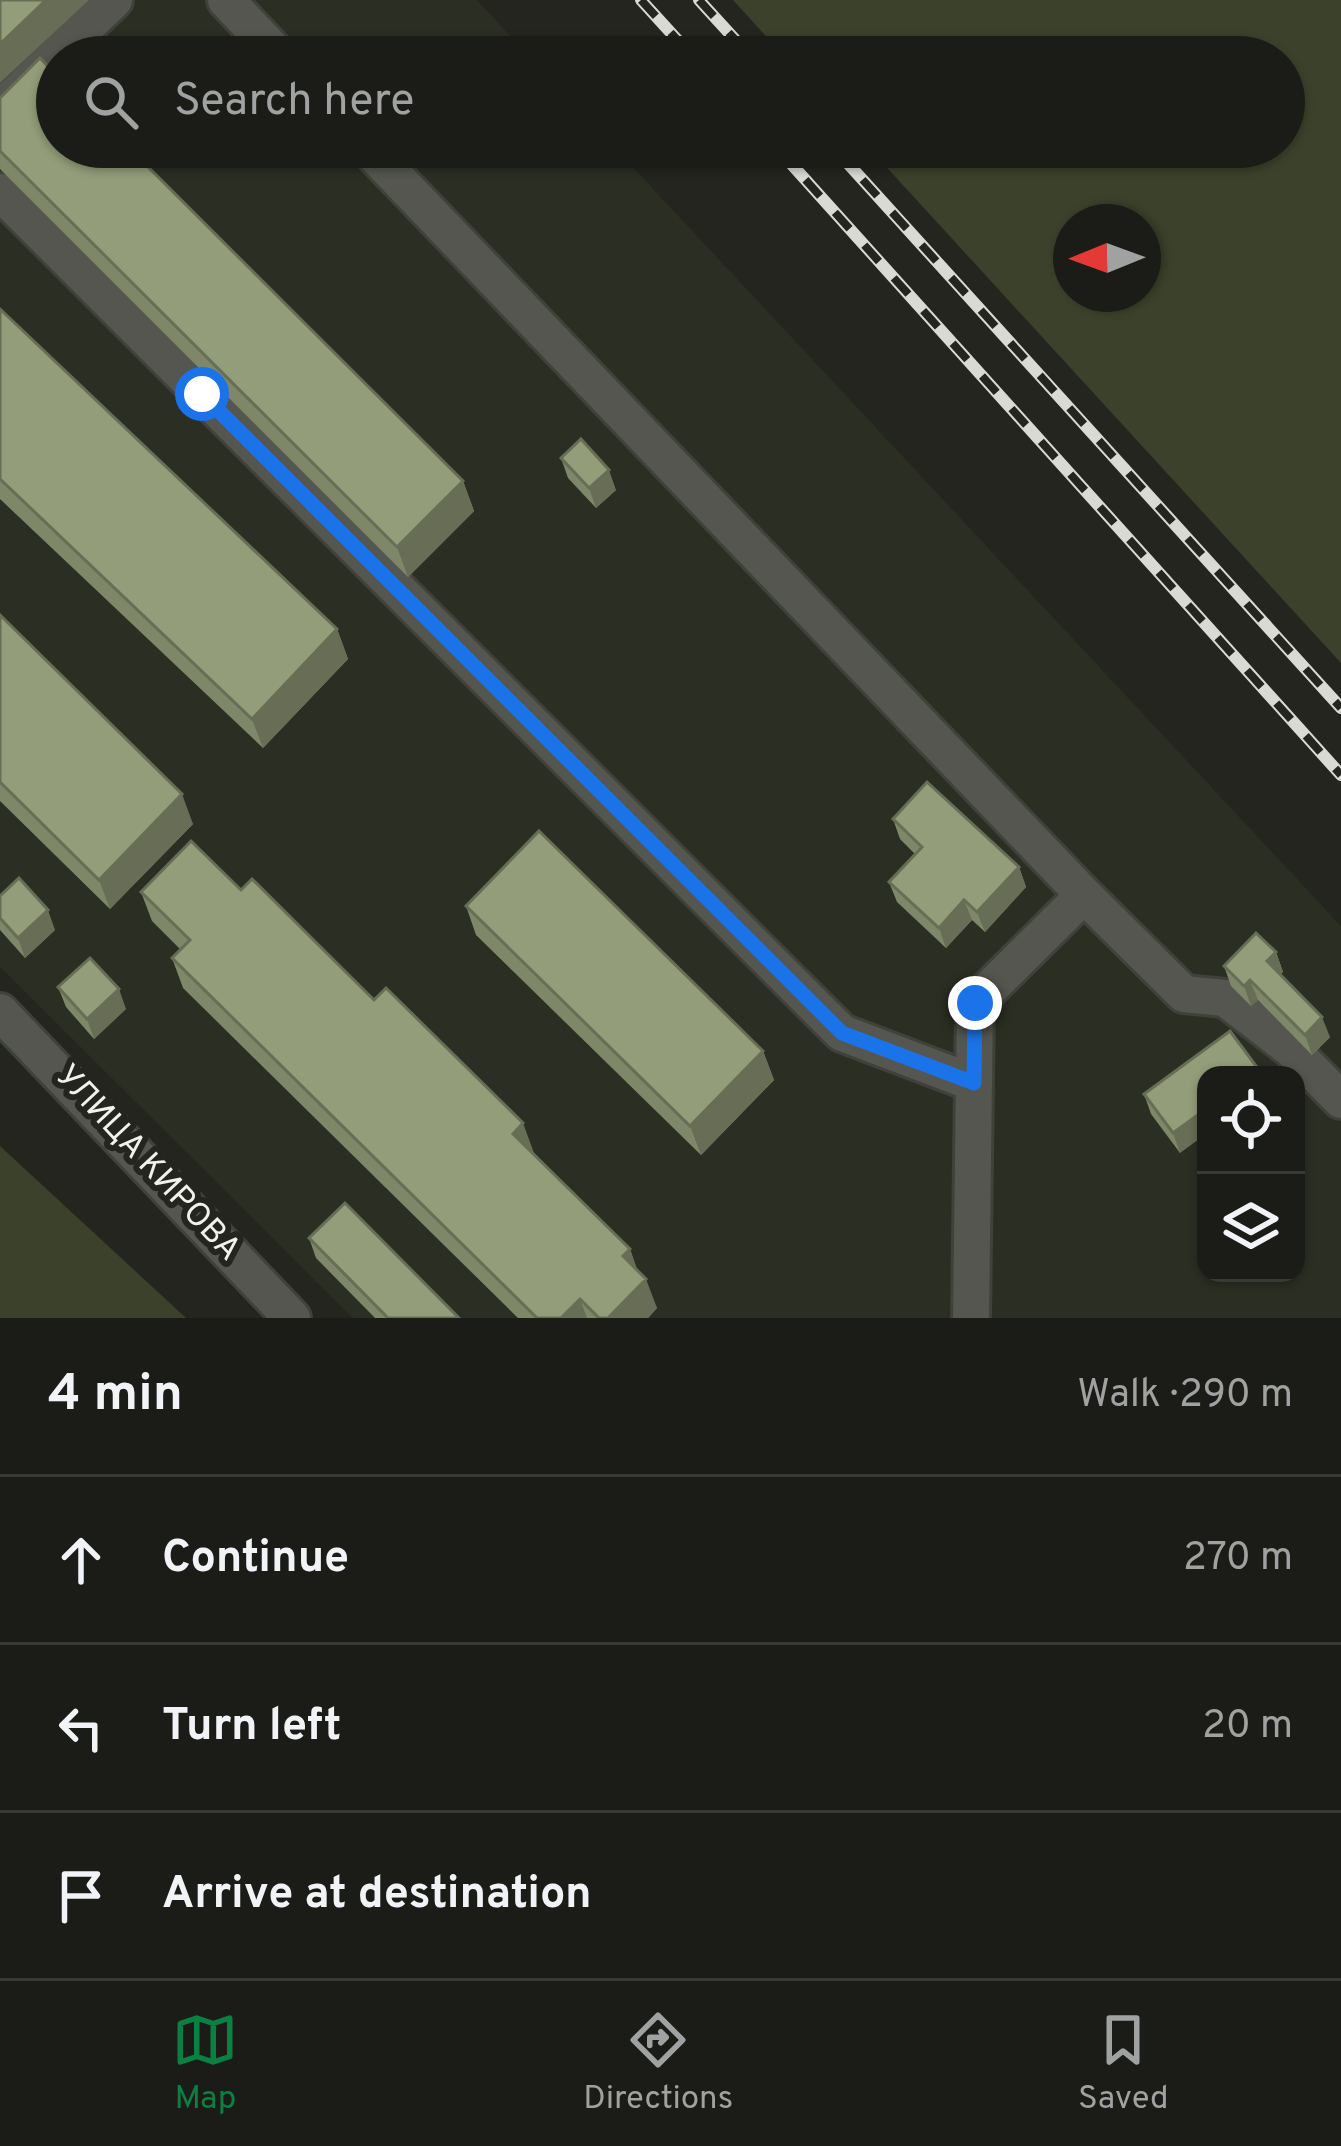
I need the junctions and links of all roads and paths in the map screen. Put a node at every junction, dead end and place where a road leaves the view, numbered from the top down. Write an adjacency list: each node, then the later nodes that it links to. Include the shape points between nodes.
1 (114, 0): 3 (street)
2 (226, 0): 4 (street)
3 (77, 36)
4 (260, 36)
5 (36, 75): 6 (street)
6 (0, 110)
7 (387, 168): 9 (street)
8 (0, 193): 11 (street, via 842,1033)
9 (1084, 895): 11 (street, via 975,1003); 12 (street, via 1184,994 1225,998)
10 (0, 1012): 13 (street, УЛИЦА КИРОВА)
11 (974, 1083): 14 (street)
12 (1341, 1100)
13 (292, 1318)
14 (971, 1318)

